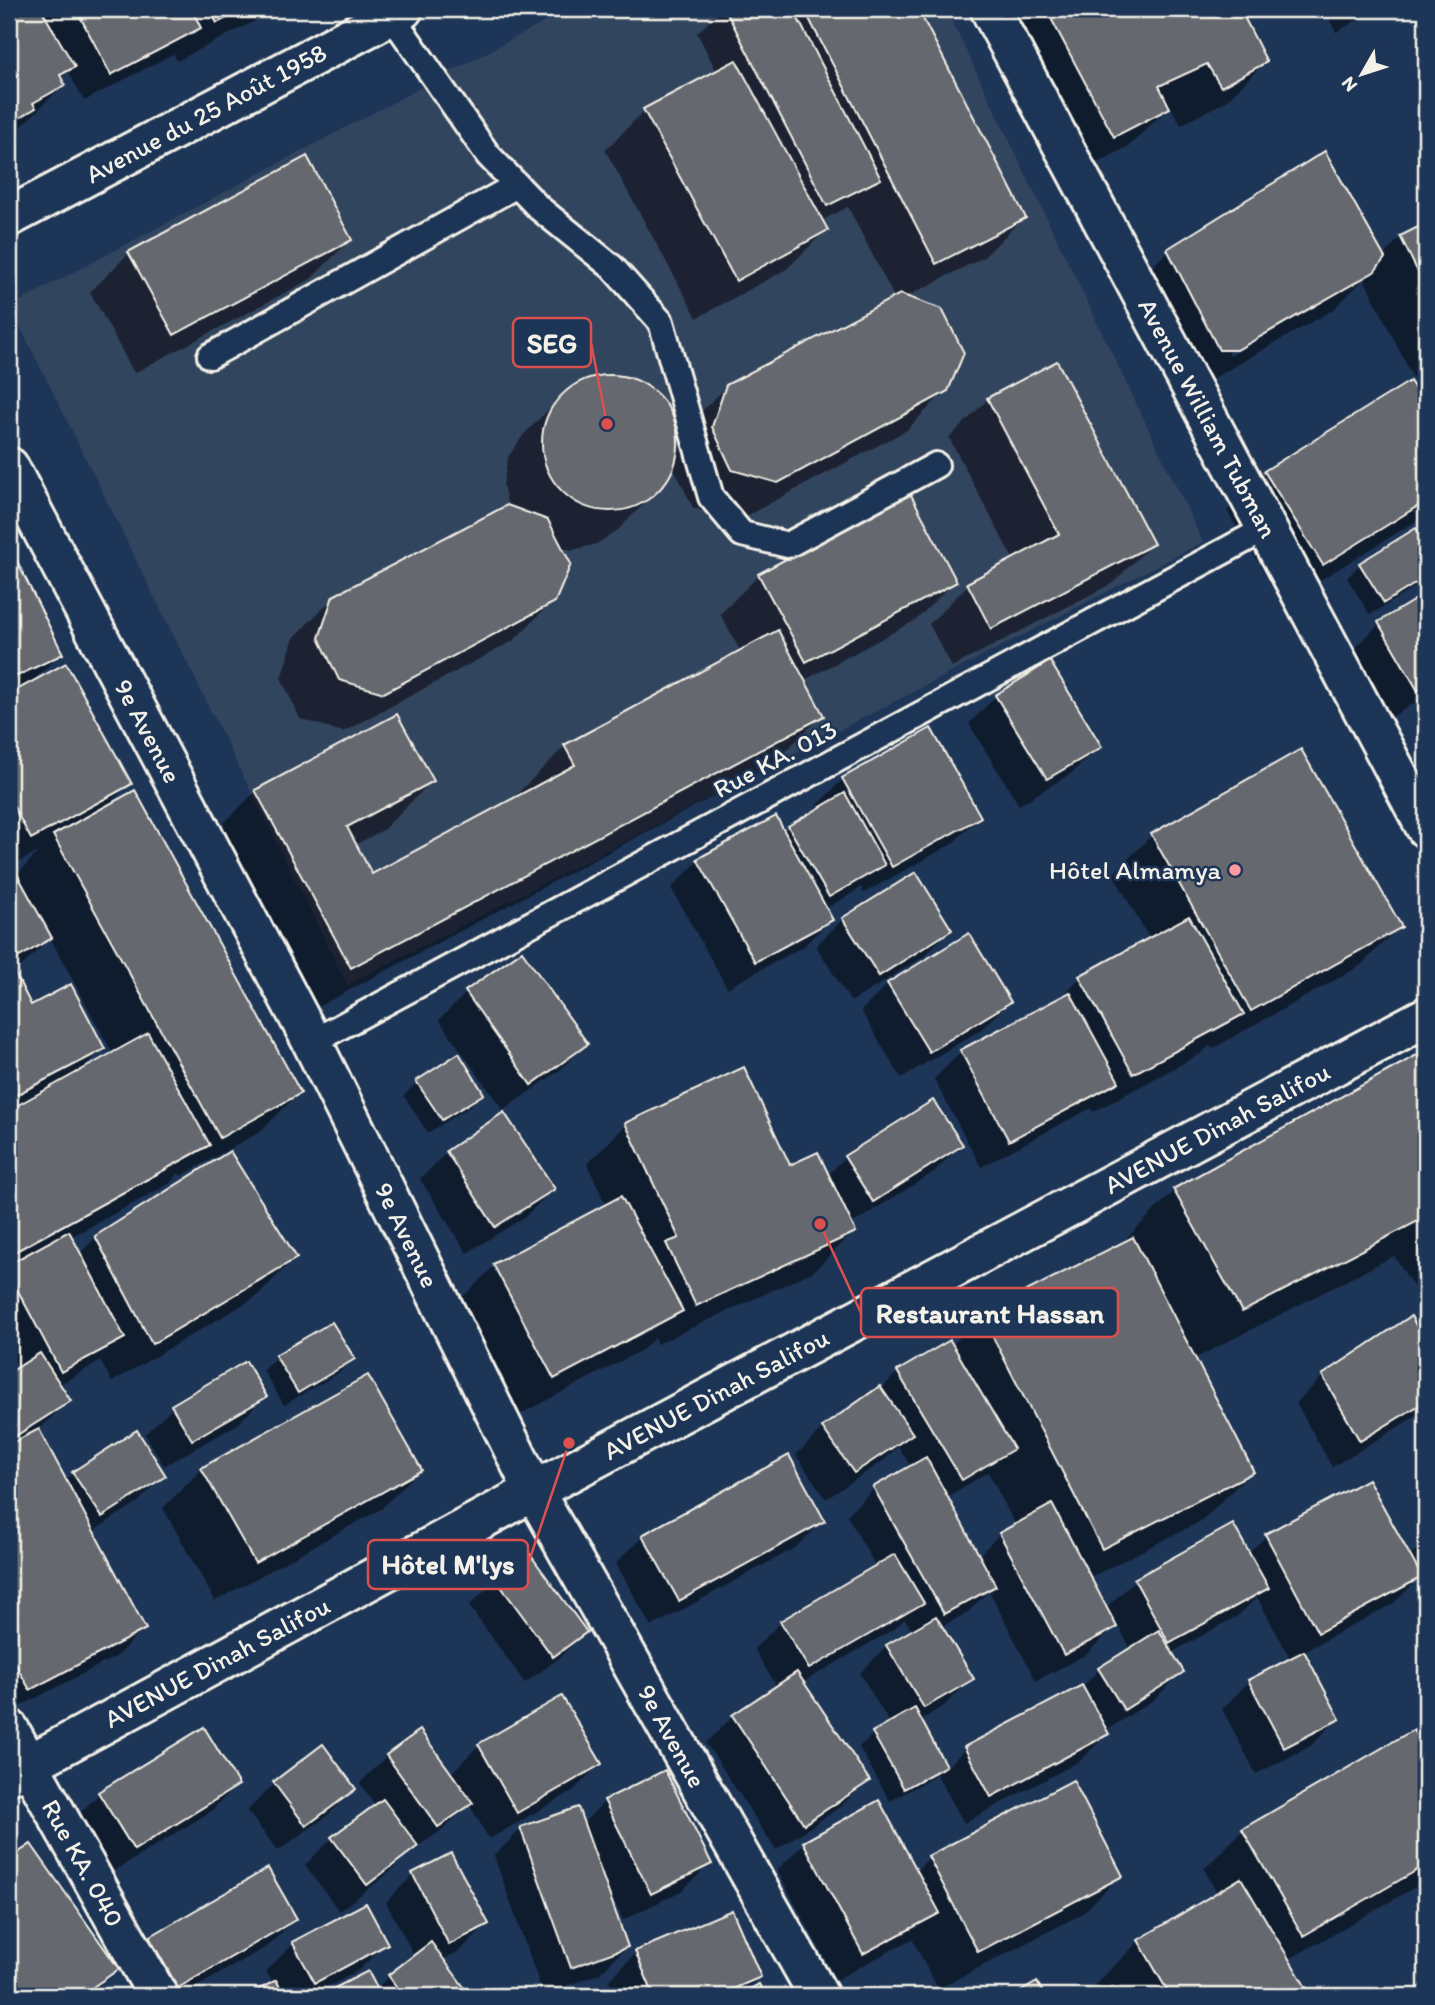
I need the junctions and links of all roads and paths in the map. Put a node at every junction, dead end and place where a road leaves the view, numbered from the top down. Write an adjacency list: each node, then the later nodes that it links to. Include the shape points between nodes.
1 (990, 9): 8 (street, Avenue William Tubman)
2 (394, 11): 3 (lane, via 488,155); 4 (street, Avenue du 25 Août 1958)
3 (517, 185): 5 (lane); 6 (lane, via 612,267 661,322 711,497 742,534 788,545)
4 (9, 217)
5 (210, 356)
6 (936, 465)
7 (9, 467): 11 (street, 9e Avenue)
8 (1267, 528): 9 (street, Avenue William Tubman); 11 (lane, Rue KA. 013)
9 (1426, 828)
10 (1426, 1017): 12 (street, AVENUE Dinah Salifou)
11 (312, 1042): 12 (street, 9e Avenue)
12 (534, 1490): 14 (street, AVENUE Dinah Salifou); 16 (street, 9e Avenue)
13 (9, 1729): 14 (street, Rue KA. 040)
14 (18, 1770): 15 (street, Rue KA. 040)
15 (158, 1996)
16 (819, 1996)

